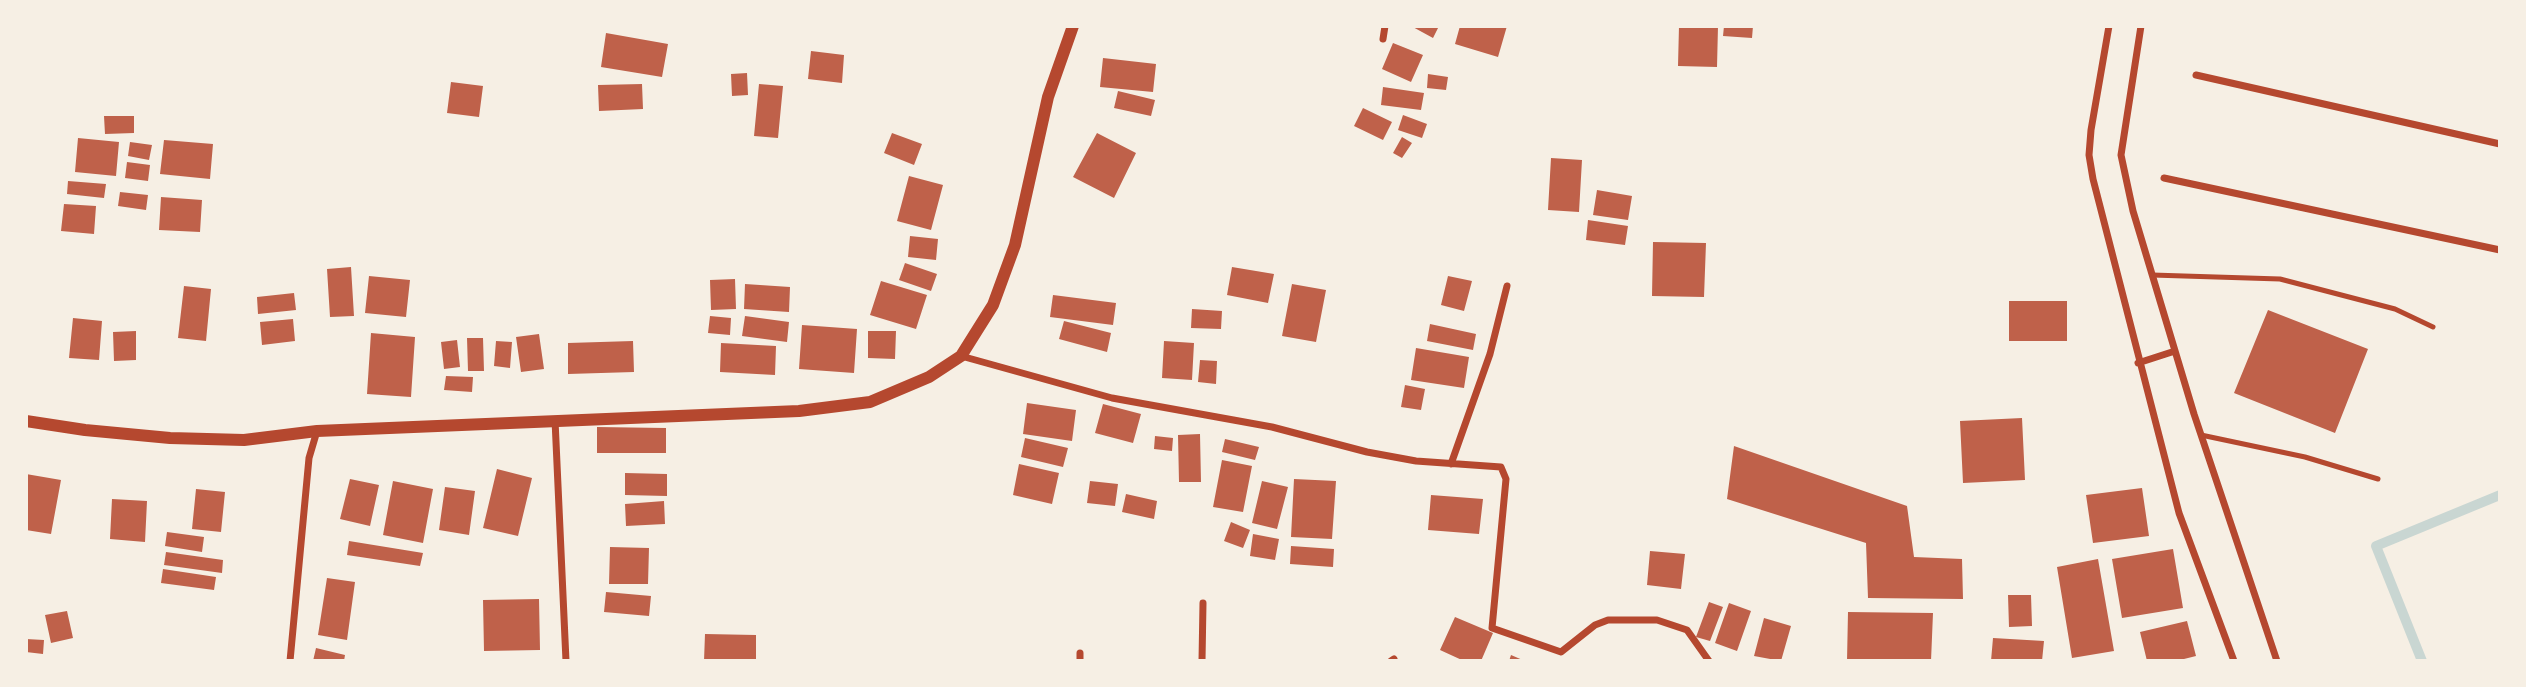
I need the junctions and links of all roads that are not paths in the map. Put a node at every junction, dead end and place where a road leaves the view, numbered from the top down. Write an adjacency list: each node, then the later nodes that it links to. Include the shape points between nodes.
1 (1073, 26): 14 (street, via 1048,97 1015,245 993,305)
2 (1385, 26): 5 (street)
3 (2109, 26): 15 (street, via 2090,155)
4 (2141, 26): 10 (street, via 2121,155)
5 (1383, 38)
6 (2196, 75): 7 (street)
7 (2500, 144)
8 (2164, 178): 9 (street)
9 (2500, 250)
10 (2152, 275): 12 (lane, via 2280,279 2395,309); 13 (street)
11 (1507, 286): 20 (street, via 1490,354)
12 (2433, 327)
13 (2175, 351): 15 (street); 19 (street)
14 (961, 356): 16 (street, via 929,377 870,402 799,411); 20 (street, via 1112,398 1272,426 1367,452)
15 (2138, 363): 27 (street, via 2179,513)
16 (555, 420): 18 (street); 24 (street)
17 (26, 421): 18 (street, via 170,438 244,440)
18 (317, 431): 23 (street, via 309,458)
19 (2202, 435): 21 (lane, via 2305,457); 28 (street)
20 (1451, 464): 26 (street, via 1501,467 1505,472 1492,628 1563,652 1608,620 1657,620 1687,630)
21 (2378, 480)
22 (1203, 603): 25 (street)
23 (290, 661)
24 (566, 661)
25 (1202, 661)
26 (1709, 661)
27 (2234, 661)
28 (2277, 661)

